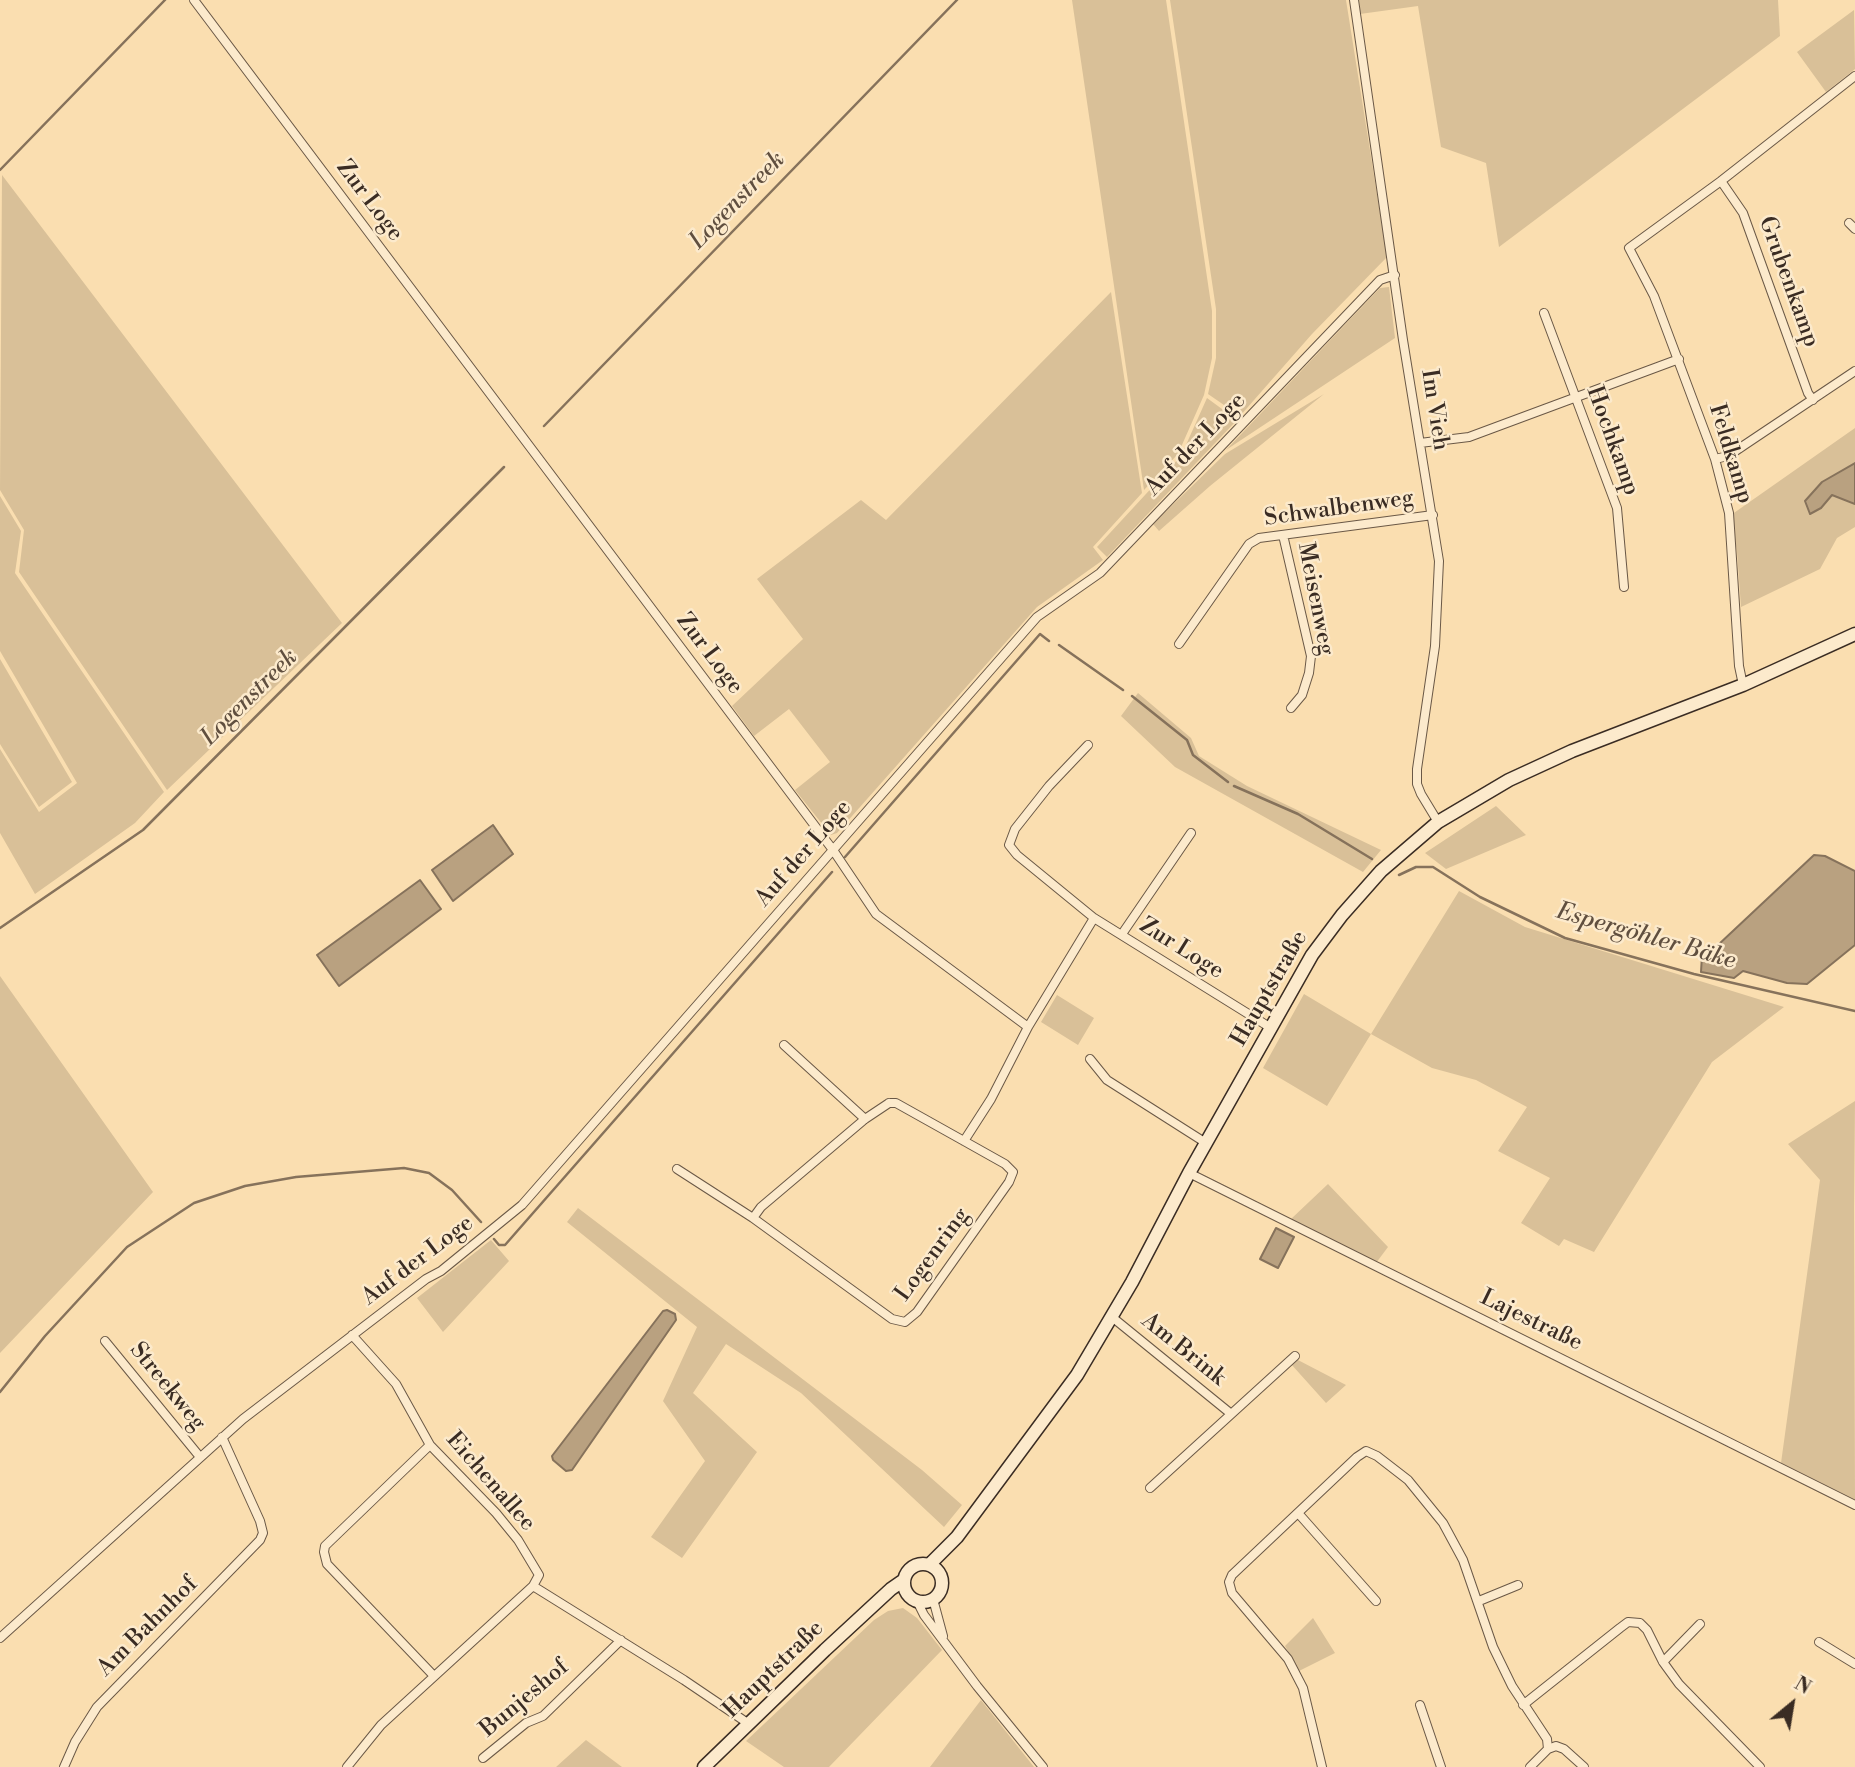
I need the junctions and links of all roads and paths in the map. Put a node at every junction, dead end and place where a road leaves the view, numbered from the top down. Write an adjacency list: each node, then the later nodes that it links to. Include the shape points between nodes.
1 (194, 0): 23 (street, Zur Loge)
2 (1354, 0): 5 (street, Im Vieh)
3 (1855, 76): 4 (street)
4 (1721, 181): 7 (street, Feldkamp, via 1629,248); 10 (street, Grubenkamp, via 1743,213)
5 (1395, 275): 11 (street, Im Vieh); 23 (street, Auf der Loge, via 1380,280 1100,573 1037,617)
6 (1544, 313): 9 (street, Hochkamp)
7 (1679, 359): 9 (street); 12 (street, Feldkamp)
8 (1855, 371): 10 (street)
9 (1576, 399): 11 (street, via 1469,437); 15 (street, Hochkamp, via 1617,508)
10 (1812, 400): 12 (street, via 1728,456)
11 (1420, 443): 13 (street, Im Vieh)
12 (1715, 459): 18 (street, Feldkamp, via 1729,513)
13 (1433, 515): 14 (street, Schwalbenweg); 21 (street, Im Vieh, via 1439,603 1417,784)
14 (1283, 535): 17 (street, Schwalbenweg, via 1249,544); 19 (street, Meisenweg, via 1311,656 1302,695)
15 (1624, 587)
16 (1855, 634): 18 (main road, Hauptstraße)
17 (1179, 644)
18 (1743, 685): 21 (main road, Hauptstraße, via 1531,769)
19 (1291, 708)
20 (1088, 745): 24 (street, Zur Loge, via 1015,829 1009,845)
21 (1438, 822): 27 (main road, Hauptstraße, via 1381,871 1342,915 1312,955)
22 (1191, 833): 25 (street)
23 (833, 850): 26 (street, Zur Loge, via 876,914); 37 (street, Auf der Loge, via 523,1205)
24 (1094, 918): 25 (street, Zur Loge); 26 (street)
25 (1122, 934): 27 (street, Zur Loge)
26 (1028, 1027): 31 (street)
27 (1271, 1028): 32 (main road, Hauptstraße)
28 (785, 1045): 30 (street)
29 (1090, 1059): 32 (street, via 1107,1080)
30 (865, 1119): 31 (street, Logenring, via 889,1103 897,1103); 35 (street, Logenring)
31 (964, 1140): 35 (street, Logenring, via 1013,1172 917,1312 905,1322 892,1319)
32 (1206, 1143): 34 (main road, Hauptstraße)
33 (677, 1169): 35 (street, Logenring)
34 (1189, 1173): 36 (main road, Hauptstraße); 45 (street, Lajestraße)
35 (753, 1218)
36 (1112, 1317): 40 (street, Am Brink); 47 (main road, Hauptstraße, via 1077,1375)
37 (352, 1335): 41 (street, Auf der Loge); 42 (street, Eichenallee, via 396,1384)
38 (105, 1341): 43 (street, Streekweg)
39 (1295, 1356): 40 (street, Am Brink)
40 (1230, 1413): 44 (street, Am Brink)
41 (222, 1437): 43 (street, Auf der Loge); 69 (street, Am Bahnhof, via 260,1521 260,1540 97,1707)
42 (430, 1445): 50 (street, Eichenallee, via 518,1540 539,1575); 63 (street, via 325,1546 324,1552 327,1564)
43 (200, 1457): 57 (street, Auf der Loge)
44 (1150, 1488)
45 (1855, 1505)
46 (1298, 1513): 53 (street); 54 (street, via 1357,1457 1366,1451 1377,1456 1408,1480 1443,1523); 73 (street, via 1229,1582 1232,1593 1288,1660 1303,1688)
47 (934, 1568): 48 (main road, via 924,1564 913,1567); 52 (main road, via 942,1583)
48 (904, 1580): 51 (main road); 55 (main road, Hauptstraße)
49 (1518, 1585): 54 (street)
50 (533, 1586): 58 (street); 63 (street)
51 (913, 1598): 52 (main road); 55 (main road, Hauptstraße); 60 (street)
52 (933, 1599): 60 (street)
53 (1376, 1601)
54 (1479, 1601): 65 (street, via 1493,1647)
55 (875, 1605): 66 (main road, Hauptstraße)
56 (1700, 1624): 61 (street)
57 (0, 1638)
58 (621, 1640): 66 (street); 68 (street, Bunjeshof, via 542,1716 526,1723)
59 (1819, 1642): 62 (street)
60 (946, 1644): 72 (street)
61 (1662, 1662): 65 (street, via 1647,1630 1640,1623 1628,1622); 77 (street)
62 (1855, 1664)
63 (433, 1675): 70 (street, via 381,1725)
64 (1420, 1705): 74 (street)
65 (1523, 1705): 67 (street, via 1547,1739)
66 (749, 1724): 71 (main road, Hauptstraße)
67 (1548, 1749): 75 (street); 76 (street, via 1564,1749)
68 (484, 1758)
69 (64, 1767)
70 (347, 1767)
71 (704, 1767)
72 (1043, 1767)
73 (1322, 1767)
74 (1441, 1767)
75 (1530, 1767)
76 (1584, 1767)
77 (1760, 1767)

